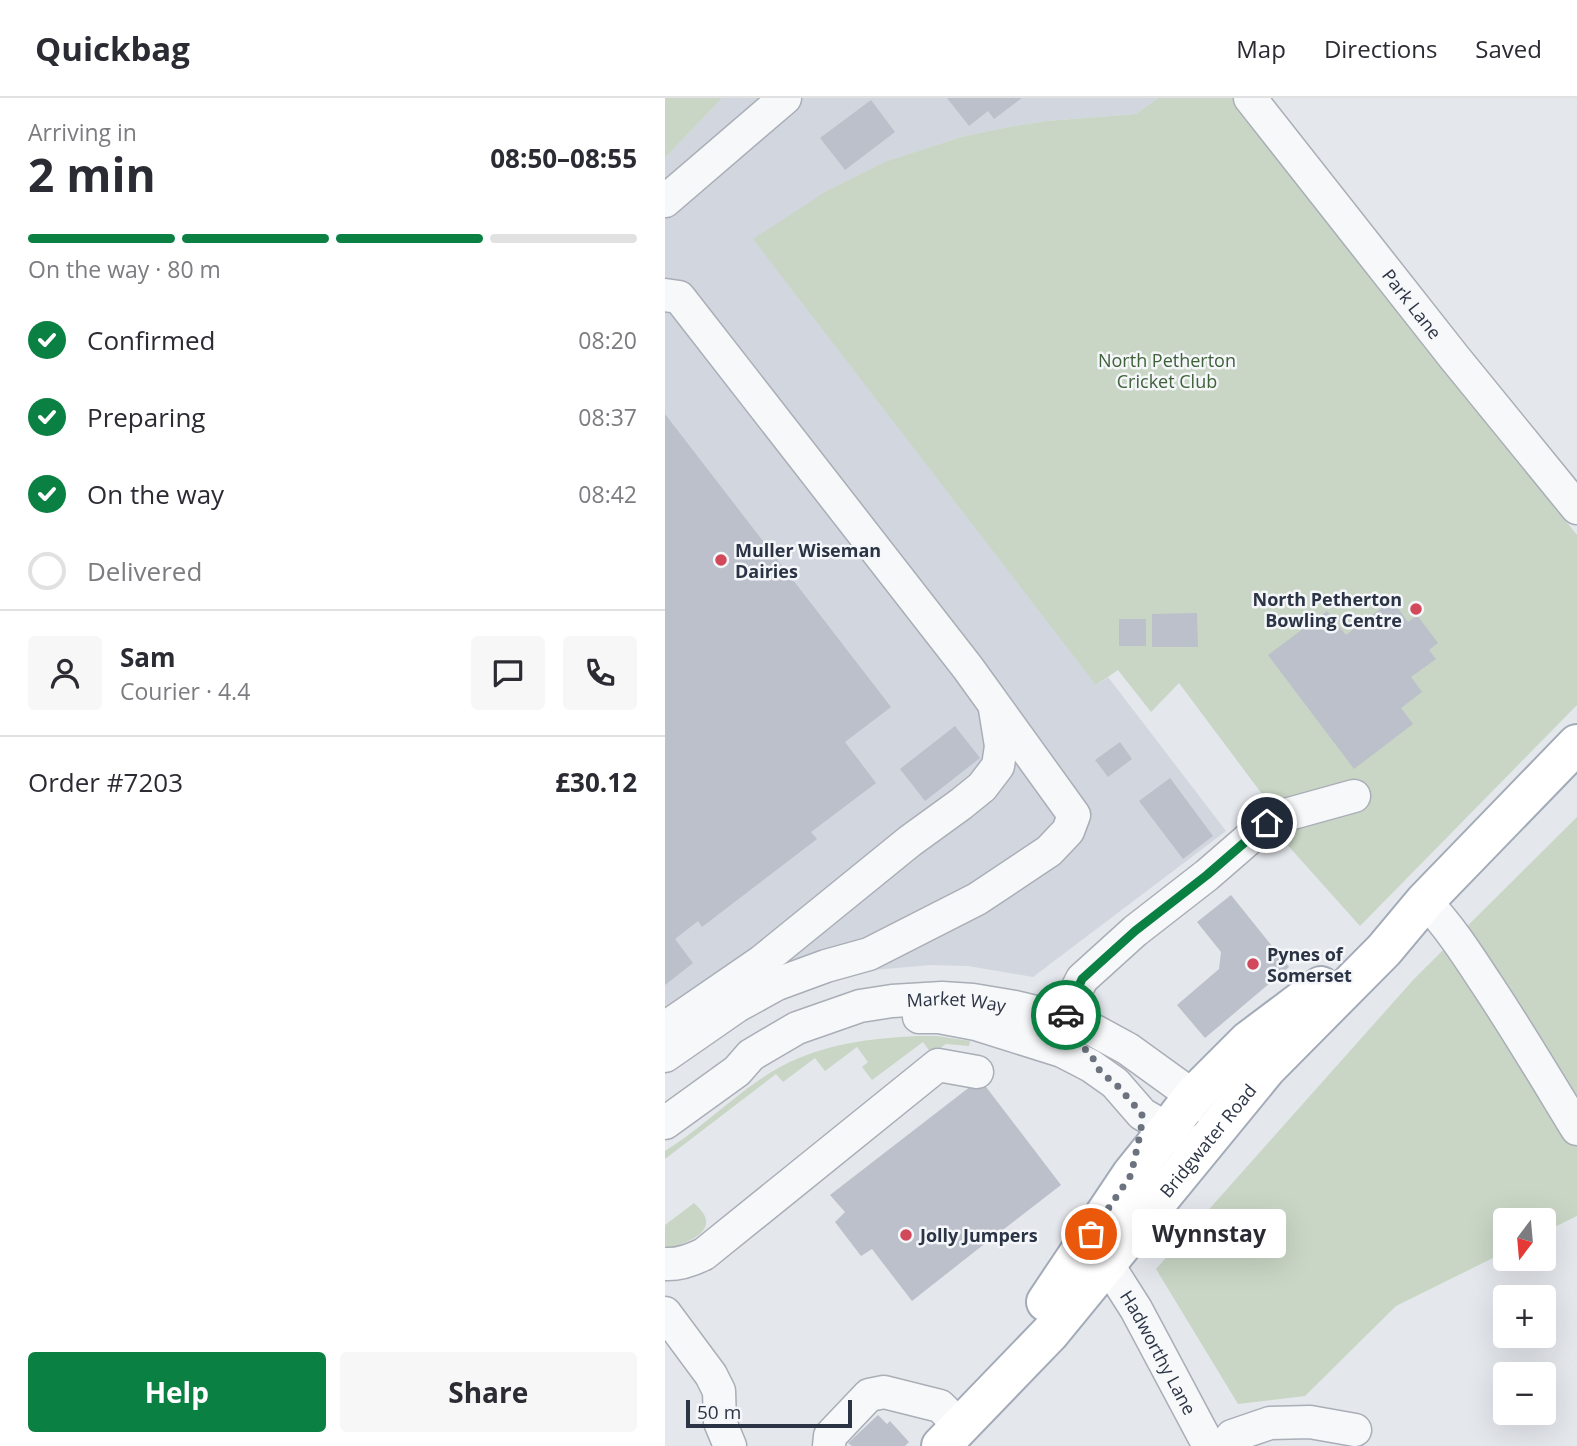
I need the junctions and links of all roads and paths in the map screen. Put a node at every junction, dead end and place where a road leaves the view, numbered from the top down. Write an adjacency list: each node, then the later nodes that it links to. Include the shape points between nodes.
1 (785, 98): 3 (street)
2 (1250, 98): 5 (street, Park Lane)
3 (665, 201)
4 (665, 295): 6 (street, via 678,297 687,308)
5 (1577, 508)
6 (995, 705): 11 (street, via 1001,746 998,766 982,787 761,962); 13 (street, via 1074,816 1068,831 1049,851 977,899 869,954 777,984)
7 (1577, 744): 9 (main road, Bridgwater Road)
8 (1355, 796): 10 (street, via 1267,823 1082,979)
9 (1425, 901): 16 (main road, Bridgwater Road, via 1248,1041); 19 (street, via 1475,966); 20 (main road, Bridgwater Road, via 1384,950 1268,1068)
10 (1065, 1019): 12 (street, Market Way, via 973,1000 892,1001 823,1018); 15 (street, via 1060,1035 1089,1051); 16 (street, Market Way, via 1123,1046)
11 (665, 1028)
12 (751, 1055): 15 (street, Market Way, via 869,1020 939,1017 1062,1051); 18 (street, Market Way, via 737,1072)
13 (665, 1056)
14 (977, 1072): 22 (street, via 938,1065 704,1254)
15 (1108, 1078): 17 (street)
16 (1193, 1096): 17 (main road, Bridgwater Road); 20 (street, Market Way)
17 (1155, 1121): 20 (street); 25 (main road, Bridgwater Road, via 1151,1149)
18 (665, 1123)
19 (1577, 1129)
20 (1212, 1135): 21 (main road, Bridgwater Road)
21 (1107, 1261): 25 (main road, Bridgwater Road, via 1050,1333); 28 (street, Hadworthy Lane)
22 (665, 1264)
23 (665, 1313): 26 (street, via 719,1391 720,1422)
24 (1355, 1430): 29 (street, via 1310,1422 1270,1423 1232,1436)
25 (955, 1431): 27 (street, via 940,1406 884,1392 869,1395 830,1436)
26 (730, 1446)
27 (829, 1446)
28 (1209, 1446)
29 (1228, 1446)

